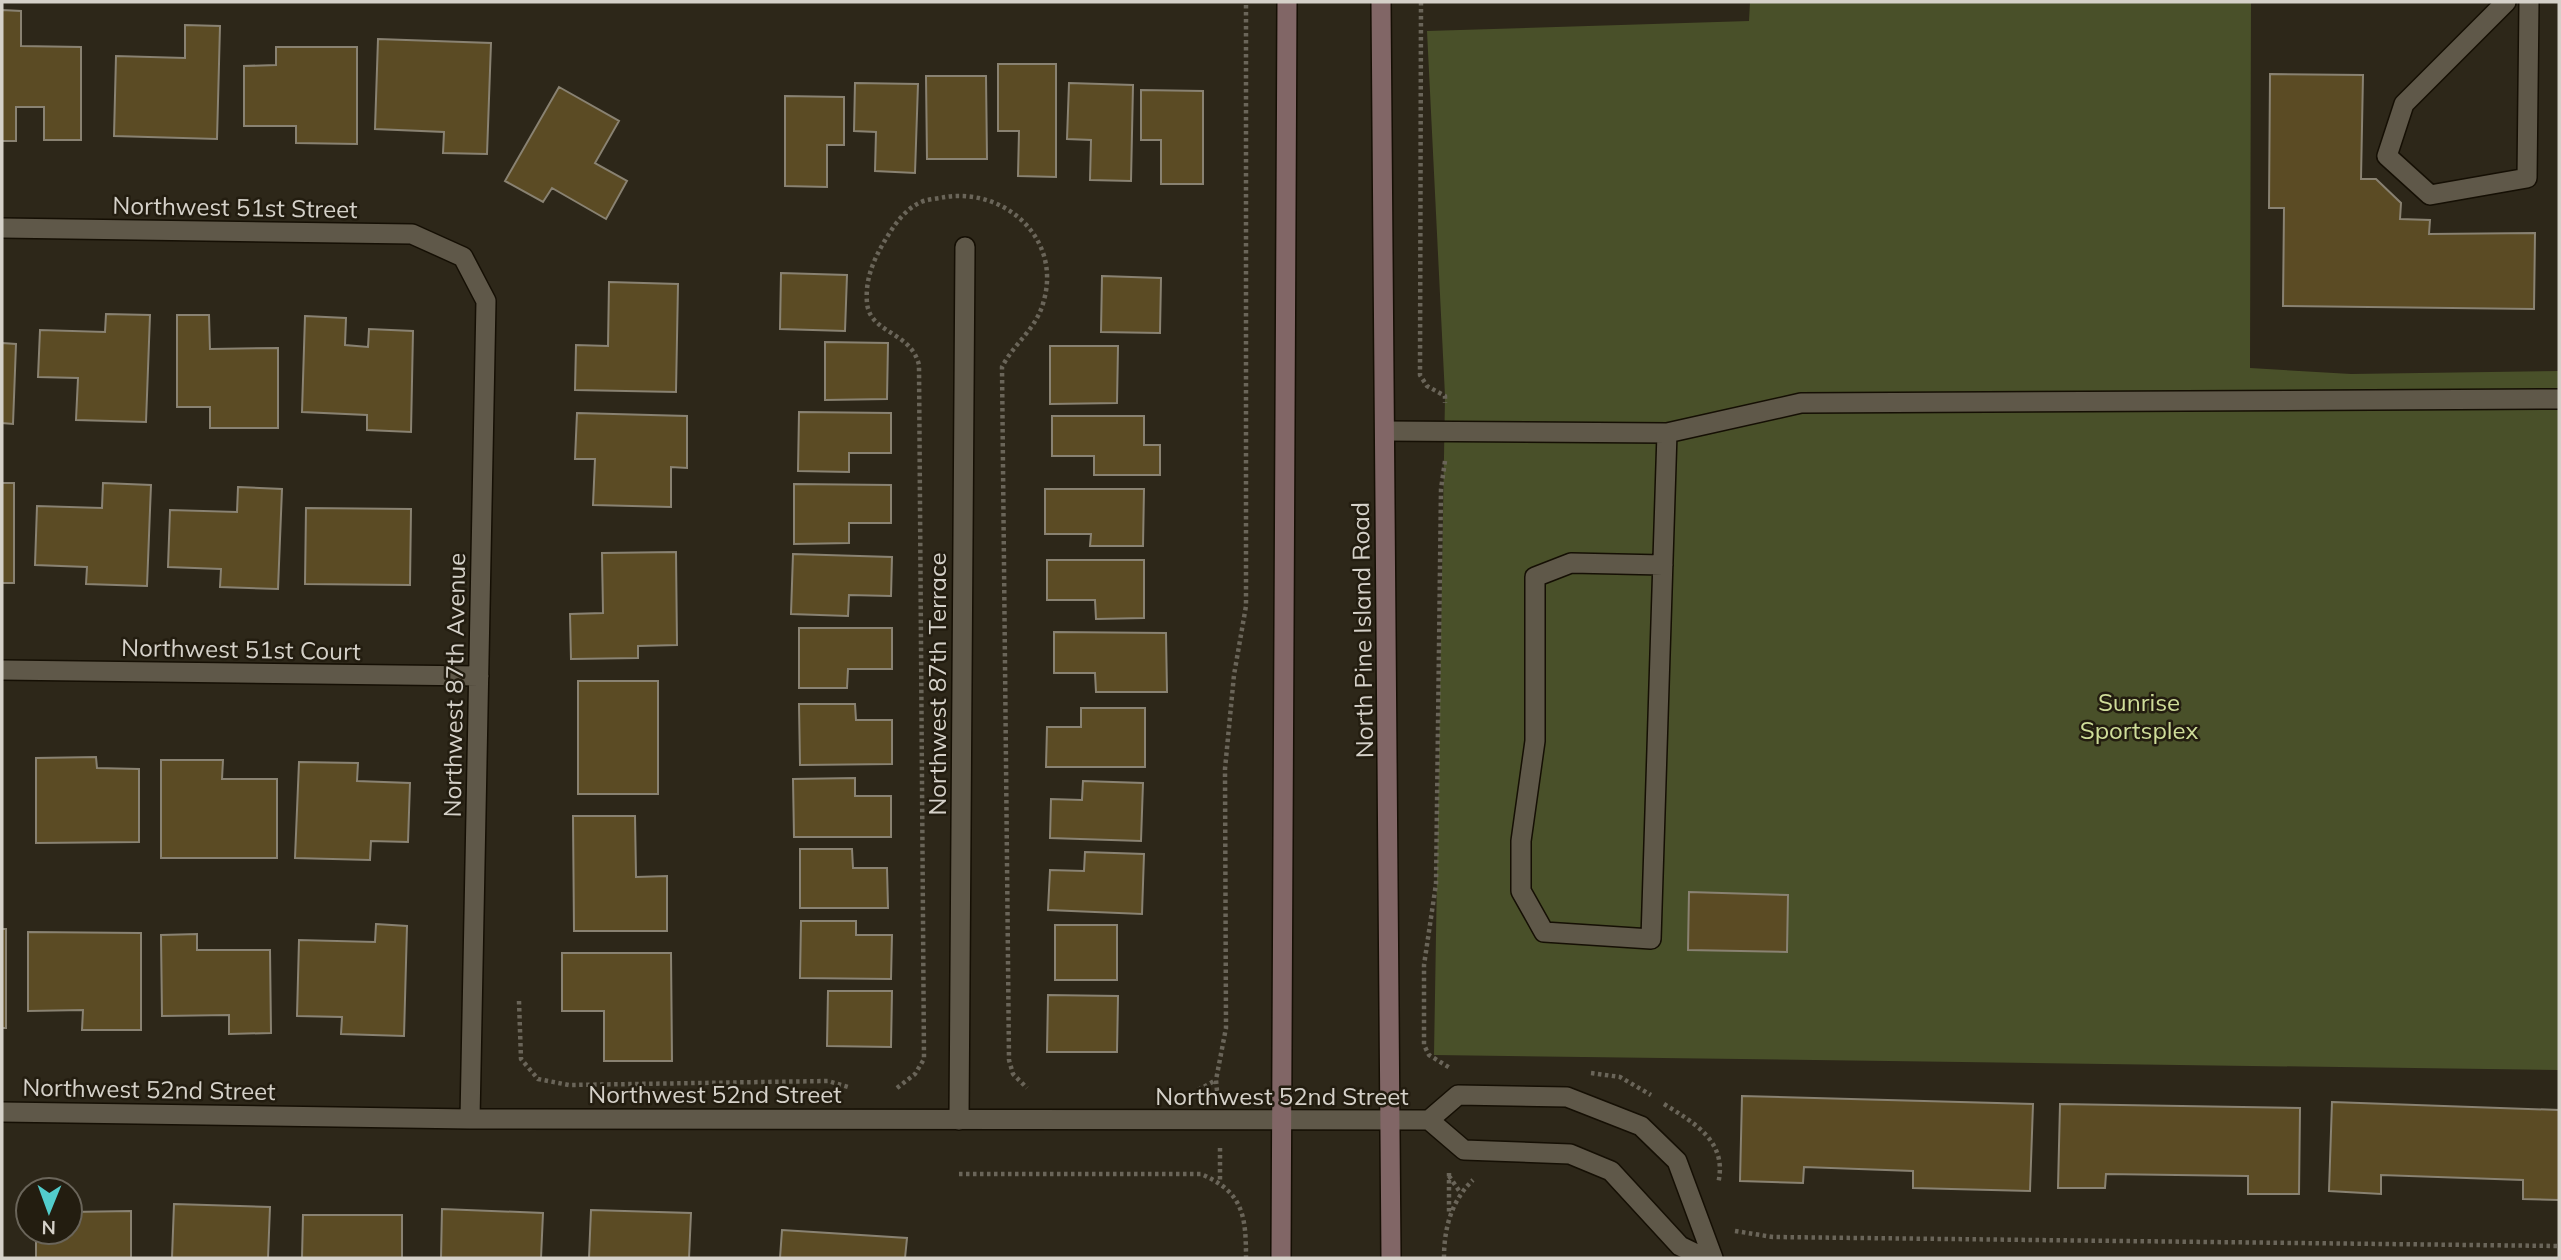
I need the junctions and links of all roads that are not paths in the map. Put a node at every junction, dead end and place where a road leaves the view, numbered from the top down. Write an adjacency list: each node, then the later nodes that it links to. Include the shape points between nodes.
1 (1287, 2): 16 (main road)
2 (1381, 2): 9 (main road, North Pine Island Road)
3 (2506, 2): 4 (street, via 2404,104 2386,156 2430,195 2527,178)
4 (2529, 2)
5 (2, 228): 7 (street, Northwest 51st Street, via 412,234)
6 (965, 247): 17 (street, Northwest 87th Terrace)
7 (463, 257): 13 (street, Northwest 87th Avenue, via 486,302)
8 (2559, 399): 10 (street, via 1801,402)
9 (1385, 431): 10 (street); 18 (main road, North Pine Island Road)
10 (1667, 433): 11 (street)
11 (1662, 565): 11 (street, via 1651,939 1544,932 1521,891 1521,841 1535,741 1535,577 1571,563)
12 (2, 670): 13 (street, Northwest 51st Court)
13 (479, 676): 15 (street, Northwest 87th Avenue)
14 (2, 1112): 15 (street, Northwest 52nd Street)
15 (470, 1119): 17 (street, Northwest 52nd Street)
16 (1281, 1119): 17 (street, Northwest 52nd Street); 18 (street, Northwest 52nd Street); 20 (main road)
17 (959, 1120)
18 (1391, 1120): 19 (street, Northwest 52nd Street); 21 (main road, North Pine Island Road)
19 (1429, 1120): 22 (street, Northwest 52nd Street, via 1464,1150 1570,1154 1611,1171 1680,1246); 23 (street, Northwest 52nd Street, via 1458,1095 1567,1097 1641,1126 1677,1161)
20 (1281, 1258)
21 (1391, 1258)
22 (1705, 1258)
23 (1713, 1258)

